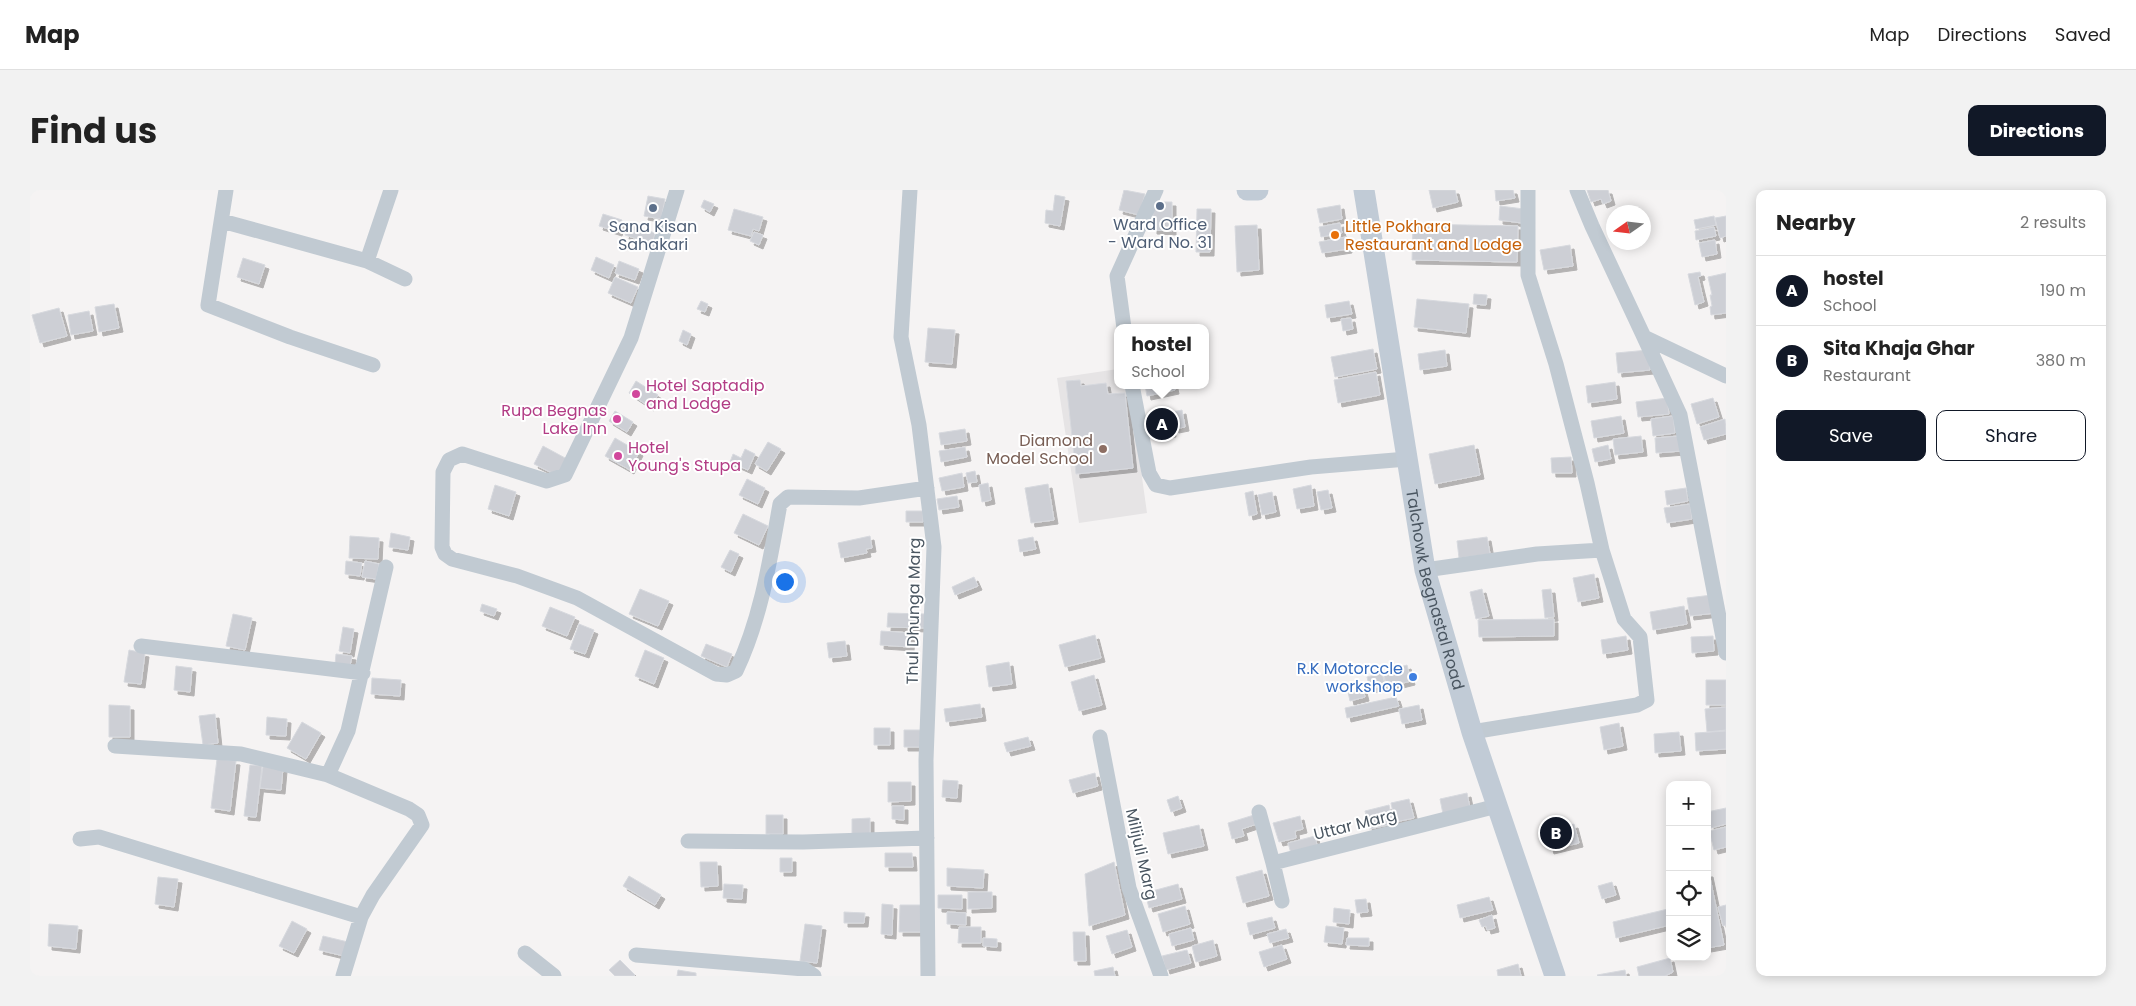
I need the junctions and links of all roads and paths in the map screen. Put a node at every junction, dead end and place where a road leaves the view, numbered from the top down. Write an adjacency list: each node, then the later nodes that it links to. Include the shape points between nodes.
1 (226, 190): 11 (street)
2 (391, 190): 12 (street)
3 (677, 190): 20 (street, via 632,338 565,475 547,481 462,454 449,460 443,472 444,554 577,598 716,674 727,675 736,671 742,658 765,586 780,504 788,497 859,498)
4 (910, 190): 20 (street, Thul Dhunga Marg, via 901,337)
5 (1156, 190): 14 (street, via 1116,276)
6 (1247, 190): 7 (main road)
7 (1258, 190)
8 (1364, 190): 19 (main road, Talchowk Begnastal Road)
9 (1528, 190): 21 (street, via 1528,275 1556,364)
10 (1578, 190): 15 (street)
11 (222, 221): 12 (street); 16 (street, via 208,306)
12 (367, 261): 13 (street)
13 (405, 279)
14 (1123, 324)
15 (1644, 337): 17 (street); 25 (street, via 1680,414)
16 (372, 365)
17 (1726, 376)
18 (1133, 389): 19 (street, via 1148,474 1156,485 1170,488 1311,467)
19 (1407, 459): 23 (main road, Talchowk Begnastal Road)
20 (928, 488): 33 (street, Thul Dhunga Marg, via 934,547 926,760)
21 (1602, 550): 23 (street, via 1537,554); 27 (street, via 1624,619 1640,637 1647,700 1636,705)
22 (386, 567): 26 (street)
23 (1425, 570): 27 (main road, Talchowk Begnastal Road)
24 (142, 646): 26 (street)
25 (1726, 653)
26 (363, 673): 30 (street, via 348,731)
27 (1472, 732): 31 (main road, Talchowk Begnastal Road)
28 (1100, 737): 45 (street, Milijuli Marg, via 1129,888)
29 (115, 746): 30 (street, via 242,754)
30 (328, 775): 38 (street, via 409,808 418,815 422,825)
31 (1497, 806): 36 (street, Uttar Marg); 46 (main road, Talchowk Begnastal Road)
32 (1259, 812): 36 (street)
33 (927, 838): 35 (street); 44 (street, Thul Dhunga Marg)
34 (80, 839): 38 (street, via 99,837)
35 (688, 841)
36 (1274, 863): 37 (street)
37 (1282, 901)
38 (361, 917): 41 (street)
39 (525, 953): 42 (street)
40 (636, 955): 43 (street, via 804,969)
41 (343, 976)
42 (554, 976)
43 (814, 976)
44 (928, 976)
45 (1161, 976)
46 (1555, 976)

